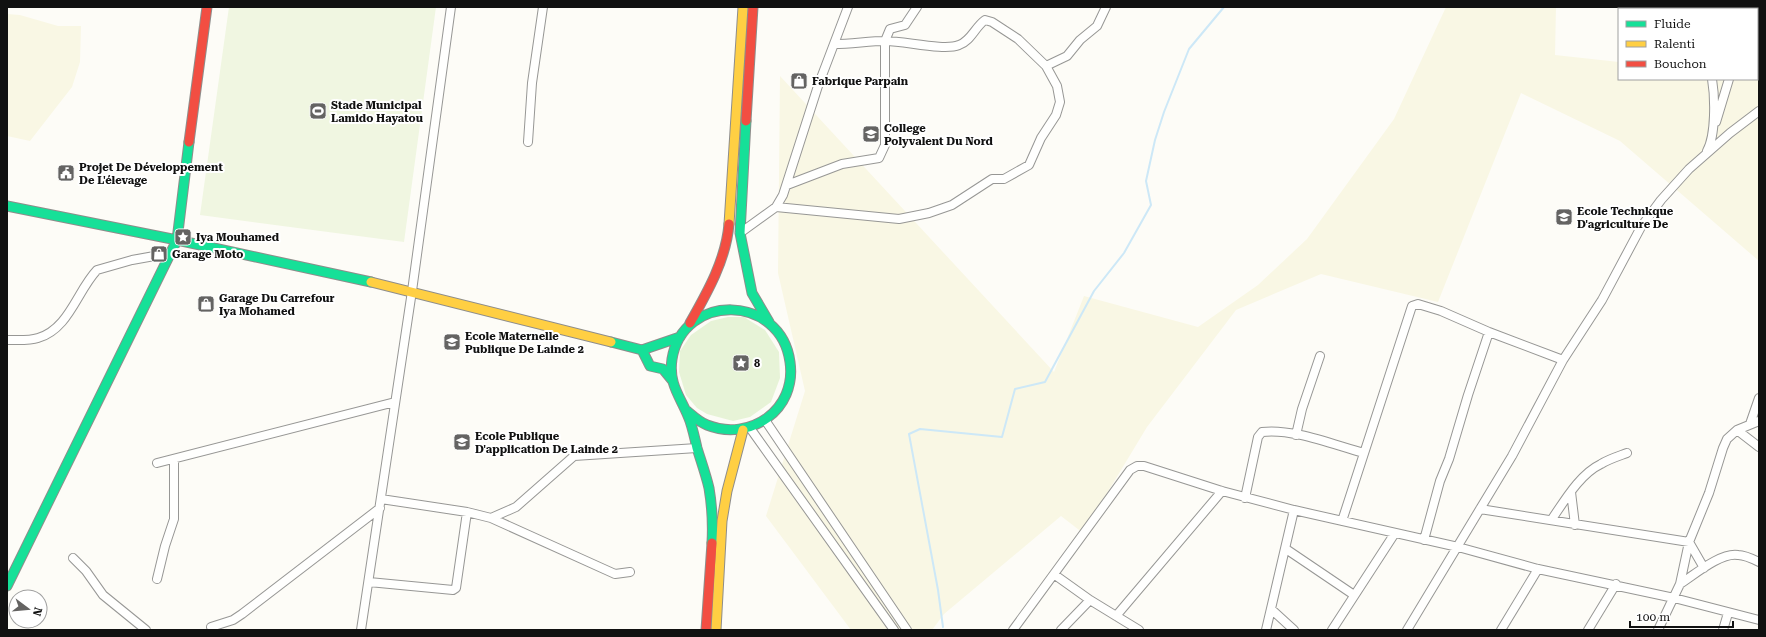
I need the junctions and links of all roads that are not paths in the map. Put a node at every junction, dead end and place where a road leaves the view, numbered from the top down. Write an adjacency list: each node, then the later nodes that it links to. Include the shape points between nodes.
1 (207, 7): 22 (main road)
2 (450, 7): 24 (street)
3 (542, 7): 16 (street, via 532,84)
4 (743, 7): 27 (main road, via 728,233 713,282)
5 (753, 7): 21 (main road)
6 (848, 7): 10 (street)
7 (917, 7): 9 (street, via 905,25 890,29)
8 (1106, 7): 11 (street, via 1098,26 1080,40 1067,56)
9 (886, 41): 10 (street); 11 (street, via 958,46 985,20 1018,39); 18 (street, via 885,145 879,158 842,164)
10 (834, 44): 18 (street)
11 (1046, 66): 20 (street, via 1059,95 1056,115 1040,138 1029,165 1004,179 992,178 952,205 899,220)
12 (1712, 80): 15 (street)
13 (1729, 80): 15 (street)
14 (1759, 111): 17 (street)
15 (1714, 126): 17 (street, via 1710,145)
16 (528, 142)
17 (1704, 156): 31 (street, via 1661,200 1641,227 1602,300)
18 (787, 185): 20 (street)
19 (7, 206): 22 (main road)
20 (776, 207): 21 (street)
21 (740, 233): 25 (main road, via 752,293)
22 (177, 240): 23 (main road); 24 (main road)
23 (171, 253): 28 (street, via 97,270 56,328 37,339); 75 (main road)
24 (412, 291): 29 (main road); 34 (street)
25 (769, 322): 27 (main road, via 748,311 724,309 702,317); 36 (main road, via 781,334 792,366 790,382 781,403)
26 (1489, 332): 31 (street); 44 (street, via 1441,311 1418,304 1412,306); 61 (street, via 1440,481)
27 (682, 334): 29 (main road); 32 (main road, via 674,350)
28 (7, 340)
29 (642, 350): 32 (main road, via 650,366 663,369)
30 (1320, 356): 41 (street)
31 (1564, 360): 53 (street)
32 (672, 380): 35 (main road, via 677,397)
33 (1759, 398): 38 (street)
34 (395, 402): 46 (street); 51 (street)
35 (687, 411): 39 (main road, via 705,425); 43 (main road)
36 (765, 420): 39 (main road); 89 (street)
37 (1759, 421): 38 (street)
38 (1750, 424): 40 (street)
39 (746, 429): 87 (main road, via 727,491 722,521); 88 (street)
40 (1737, 430): 42 (street); 62 (street, via 1727,439 1723,448)
41 (1296, 435): 44 (street); 50 (street, via 1262,432 1258,437)
42 (1759, 447)
43 (697, 448): 56 (street, via 574,456 516,506); 86 (main road, via 709,489 712,518)
44 (1364, 453): 58 (street)
45 (1627, 453): 49 (street, via 1592,469)
46 (174, 459): 47 (street); 71 (street, via 174,519)
47 (157, 463)
48 (1222, 491): 50 (street); 70 (street, via 1137,466 1130,470); 81 (street)
49 (1571, 492): 57 (street); 59 (street)
50 (1245, 498): 54 (street)
51 (381, 499): 52 (street); 55 (street)
52 (380, 508): 72 (street); 83 (street, via 242,614 233,620)
53 (1480, 509): 57 (street); 63 (street)
54 (1294, 510): 58 (street); 64 (street)
55 (467, 512): 56 (street); 72 (street, via 456,588 452,590)
56 (491, 518): 69 (street, via 615,574)
57 (1552, 519): 59 (street)
58 (1342, 521): 60 (street)
59 (1575, 525): 62 (street)
60 (1395, 533): 61 (street); 76 (street)
61 (1424, 540): 63 (street)
62 (1690, 542): 67 (street); 74 (street)
63 (1458, 547): 68 (street); 96 (street)
64 (1286, 549): 76 (street); 79 (street)
65 (73, 558): 84 (street, via 103,594)
66 (1759, 562): 67 (street, via 1738,554 1727,556)
67 (1704, 568): 74 (street)
68 (1538, 569): 73 (street); 97 (street)
69 (630, 572)
70 (1055, 574): 78 (street); 90 (street)
71 (157, 579)
72 (369, 582): 85 (street)
73 (1616, 584): 77 (street); 98 (street)
74 (1680, 584): 77 (street)
75 (7, 586)
76 (1354, 595): 95 (street)
77 (1674, 598): 80 (street); 99 (street)
78 (1090, 600): 81 (street); 91 (street)
79 (1271, 609): 93 (street); 94 (street)
80 (1728, 613): 82 (street); 100 (street)
81 (1116, 616): 92 (street)
82 (1759, 620)
83 (211, 627)
84 (146, 630)
85 (361, 630)
86 (706, 630)
87 (716, 630)
88 (894, 630)
89 (907, 630)
90 (1013, 630)
91 (1061, 630)
92 (1139, 630)
93 (1266, 630)
94 (1294, 630)
95 (1332, 630)
96 (1407, 630)
97 (1500, 630)
98 (1588, 630)
99 (1658, 630)
100 (1723, 630)

